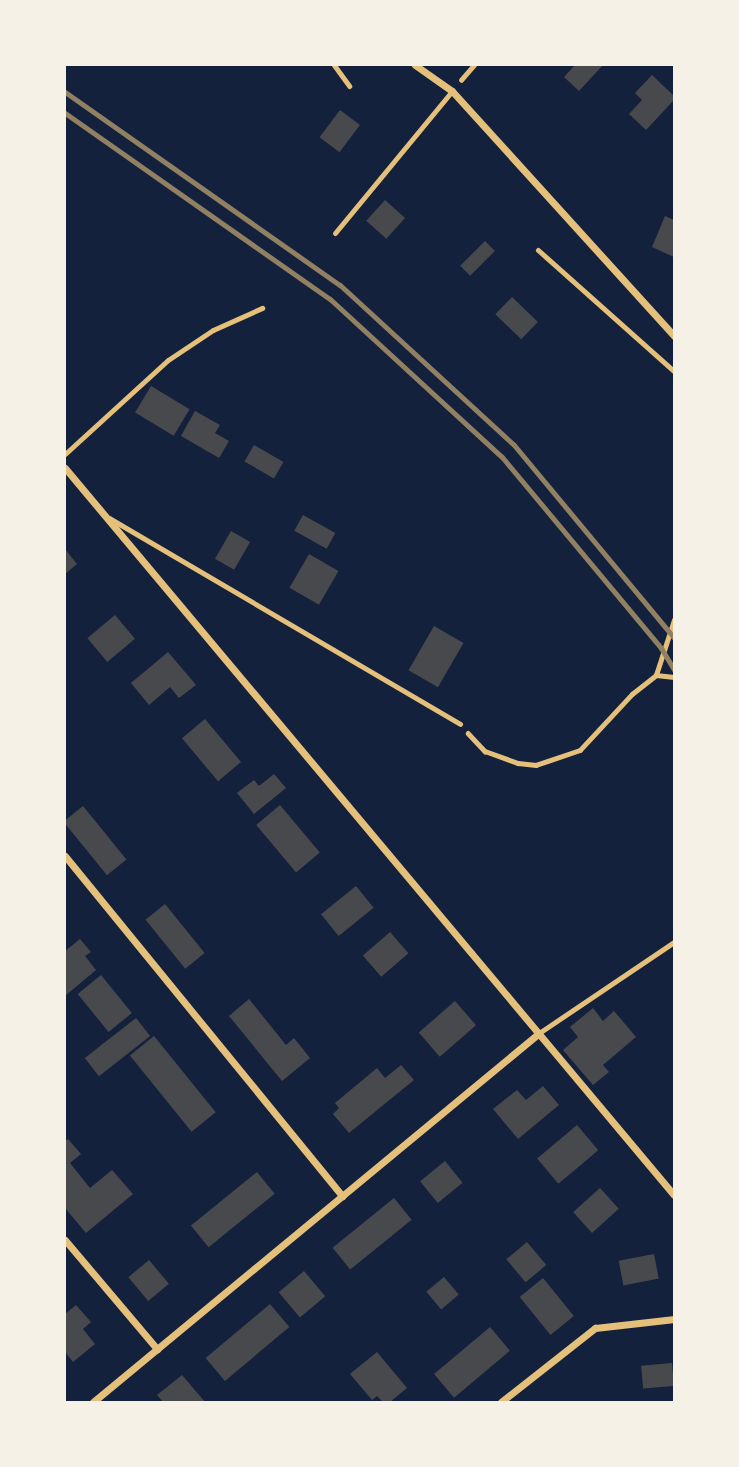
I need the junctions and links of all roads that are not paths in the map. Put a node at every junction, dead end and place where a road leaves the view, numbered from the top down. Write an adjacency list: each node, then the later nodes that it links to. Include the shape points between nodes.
1 (334, 65): 3 (lane)
2 (415, 65): 4 (street)
3 (349, 86)
4 (453, 91): 5 (lane); 8 (street)
5 (335, 233)
6 (538, 250): 9 (lane)
7 (262, 308): 10 (lane, via 213,330 167,360)
8 (674, 336)
9 (674, 371)
10 (65, 454)
11 (65, 468): 12 (street)
12 (106, 517): 13 (lane); 16 (street)
13 (460, 724)
14 (65, 856): 18 (street)
15 (674, 942): 16 (lane)
16 (539, 1033): 17 (street); 18 (street)
17 (674, 1195)
18 (342, 1196): 21 (street)
19 (65, 1240): 21 (street)
20 (674, 1319): 23 (street, via 594,1328)
21 (157, 1349): 22 (street)
22 (93, 1402)
23 (501, 1402)

